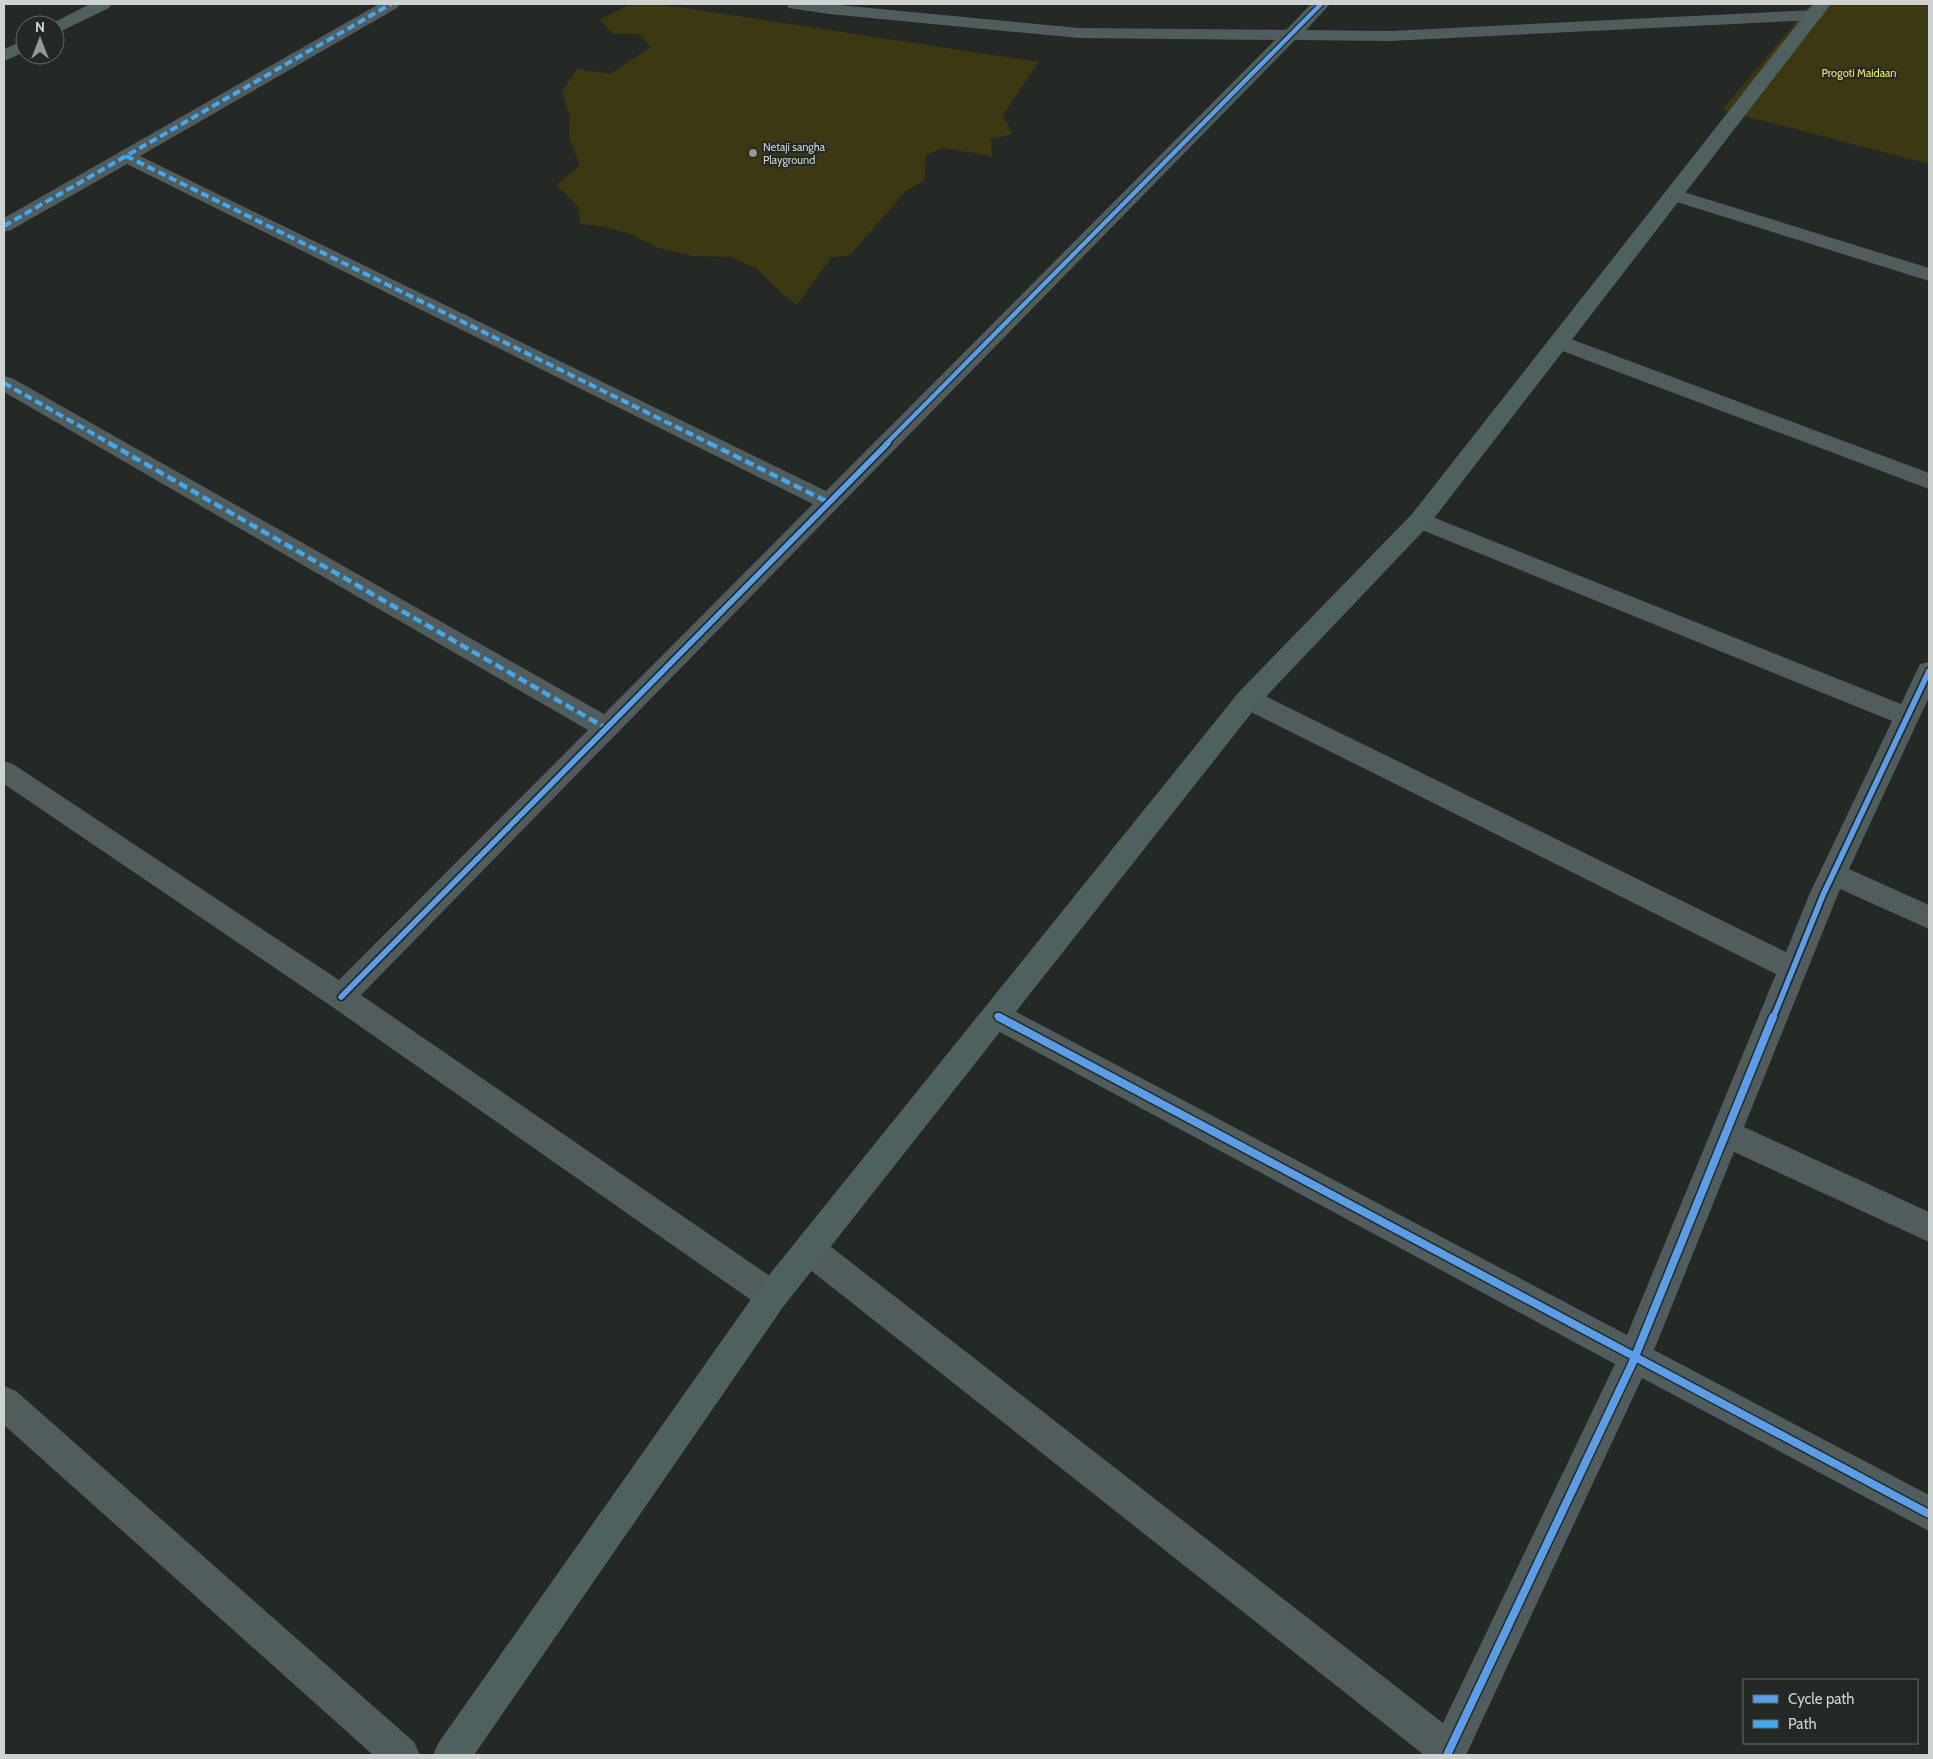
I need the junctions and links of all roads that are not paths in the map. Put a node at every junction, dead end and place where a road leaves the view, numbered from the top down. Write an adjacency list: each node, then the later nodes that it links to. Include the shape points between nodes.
1 (103, 4): 6 (main road)
2 (391, 4): 8 (street)
3 (795, 4): 7 (street, via 829,9 999,18 1079,33)
4 (1321, 4): 7 (street)
5 (1818, 9): 7 (street, via 1593,18 1390,36); 9 (main road)
6 (65, 24)
7 (1288, 35): 15 (street)
8 (126, 156): 10 (street); 15 (street)
9 (1674, 195): 11 (street); 12 (main road)
10 (4, 226)
11 (1929, 275)
12 (1560, 342): 14 (street); 16 (main road)
13 (4, 383): 20 (street)
14 (1929, 481)
15 (828, 502): 20 (street)
16 (1420, 520): 18 (main road); 19 (street)
17 (1929, 671): 19 (street)
18 (1248, 699): 24 (street); 26 (main road)
19 (1908, 717): 22 (street)
20 (606, 728): 25 (street)
21 (4, 771): 25 (street)
22 (1833, 874): 23 (street); 24 (street)
23 (1929, 917)
24 (1793, 970): 27 (street)
25 (341, 997): 30 (street)
26 (997, 1016): 29 (main road); 31 (street)
27 (1726, 1134): 28 (street); 31 (street)
28 (1929, 1227)
29 (810, 1250): 30 (main road); 34 (street)
30 (772, 1296): 36 (main road)
31 (1634, 1358): 33 (street); 34 (street)
32 (4, 1403): 35 (street)
33 (1929, 1514)
34 (1448, 1753)
35 (401, 1755)
36 (452, 1755)

